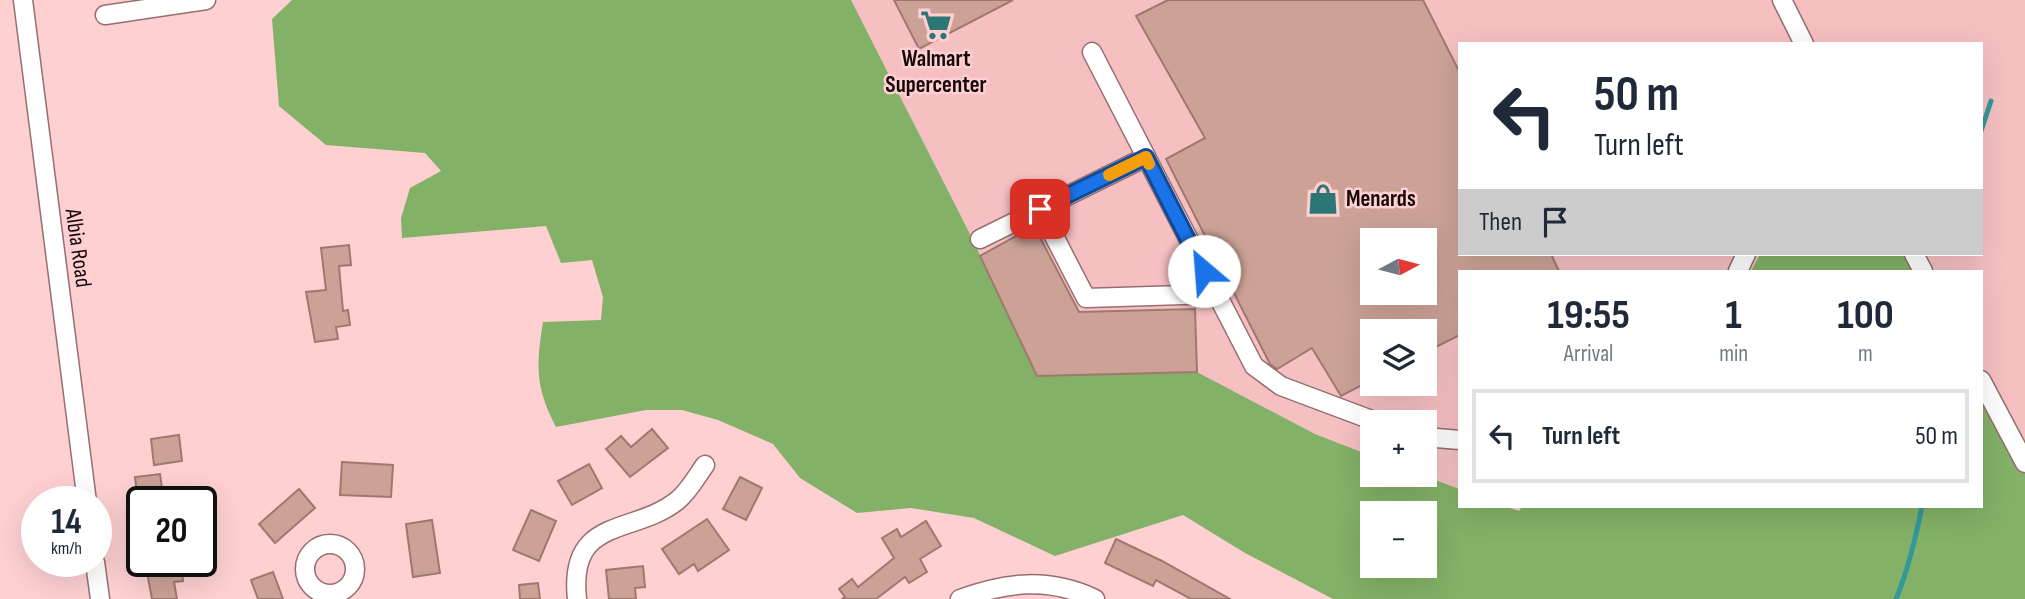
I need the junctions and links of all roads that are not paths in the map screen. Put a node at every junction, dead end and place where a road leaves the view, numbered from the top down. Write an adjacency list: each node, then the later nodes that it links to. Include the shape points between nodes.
1 (23, 0): 17 (street, Albia Road)
2 (206, 0): 4 (street)
3 (1782, 0): 5 (street)
4 (105, 15)
5 (1803, 42)
6 (1092, 52): 7 (street)
7 (1146, 157): 8 (street); 10 (street)
8 (1040, 209): 9 (street); 10 (street, via 1086,298)
9 (980, 239)
10 (1216, 294): 12 (street, via 1249,359 1266,377)
11 (1983, 384): 15 (street)
12 (1360, 416)
13 (1437, 438): 14 (street)
14 (1458, 440)
15 (2025, 463)
16 (705, 465): 20 (street, via 679,499 650,516 594,537 579,561)
17 (85, 486)
18 (97, 577): 19 (street)
19 (100, 599)
20 (577, 599)
21 (960, 599): 22 (street, via 992,587 1032,583 1072,588)
22 (1095, 599)

